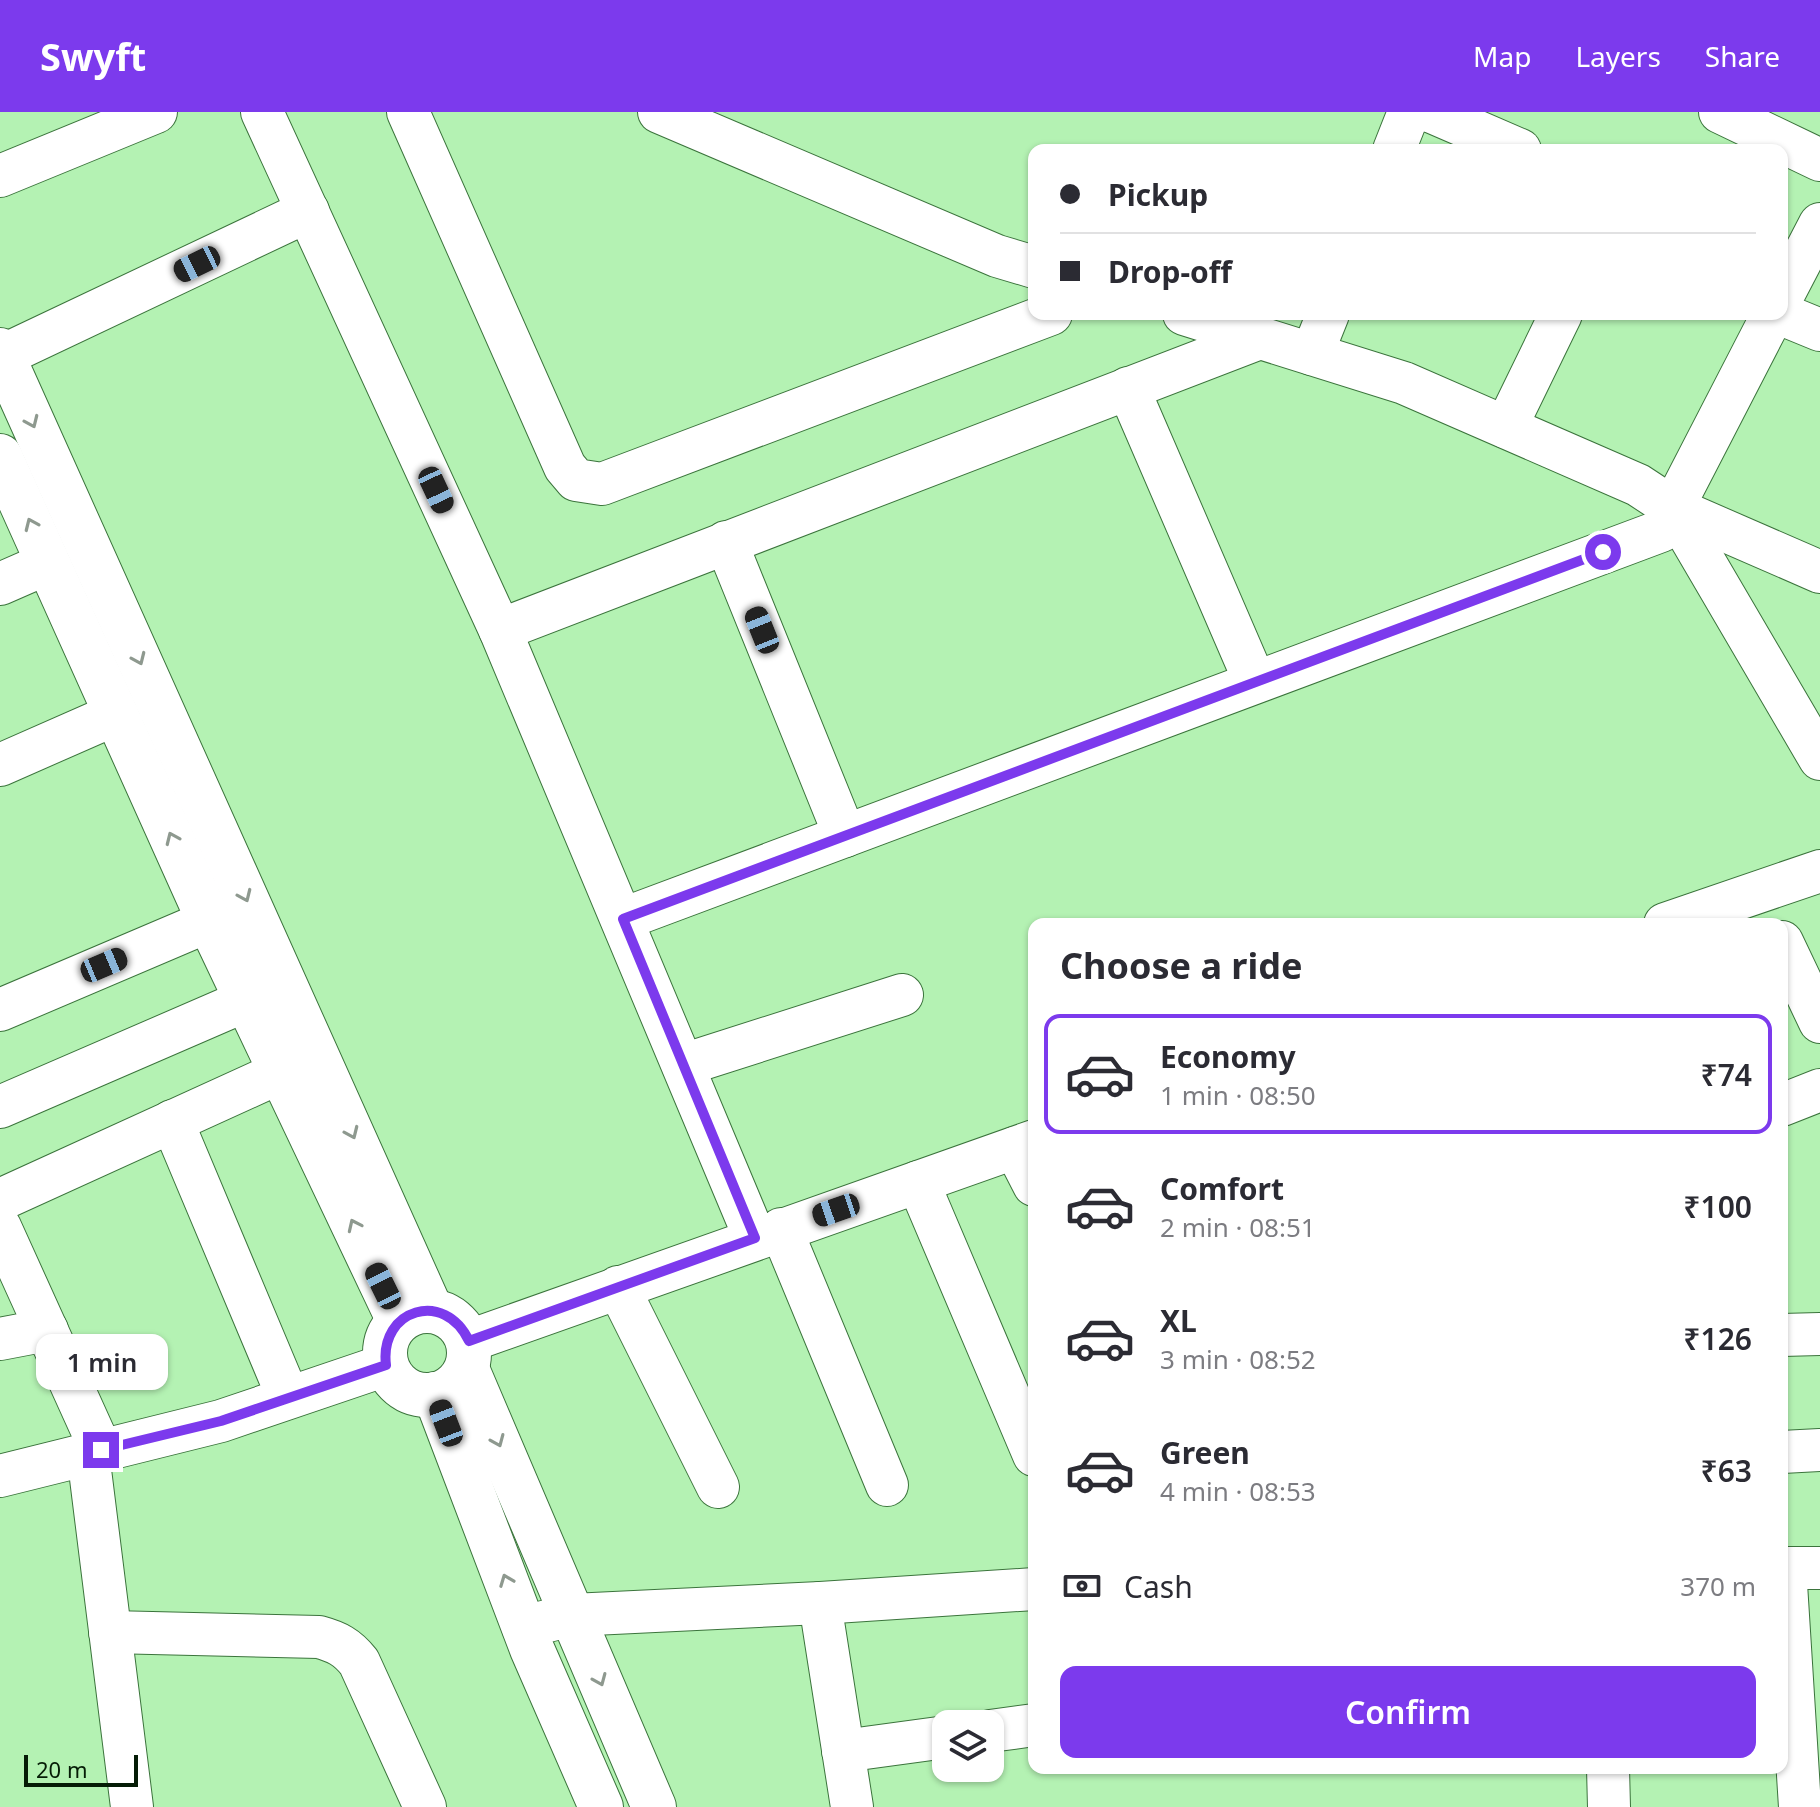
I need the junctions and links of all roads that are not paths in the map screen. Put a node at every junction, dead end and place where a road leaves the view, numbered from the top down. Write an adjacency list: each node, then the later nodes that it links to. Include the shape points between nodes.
1 (156, 112): 13 (street)
2 (262, 112): 14 (street)
3 (408, 112): 19 (street, via 565,467 576,480 602,484)
4 (659, 112): 16 (street)
5 (1409, 112): 8 (street)
6 (1432, 112): 9 (street)
7 (1720, 112): 10 (street)
8 (1396, 144)
9 (1506, 144)
10 (1787, 144)
11 (1788, 145): 12 (street)
12 (1820, 160)
13 (0, 176)
14 (308, 211): 26 (street); 36 (street)
15 (1820, 224): 17 (street)
16 (1028, 265)
17 (1788, 285)
18 (1788, 301): 24 (street)
19 (1035, 320)
20 (1203, 320): 25 (street)
21 (1326, 320): 27 (street)
22 (1558, 320): 29 (street)
23 (1770, 320): 31 (street)
24 (1820, 330)
25 (1260, 338): 27 (street); 28 (street)
26 (1, 353): 64 (street, one-way to 64)
27 (1312, 354): 29 (street, via 1404,383)
28 (1128, 388): 32 (street); 37 (street)
29 (1506, 427): 31 (street, via 1638,485)
30 (0, 456): 33 (street, one-way to 30)
31 (1673, 508): 34 (street); 37 (street, via 1661,531); 39 (street)
32 (726, 542): 36 (street); 41 (street)
33 (48, 563): 35 (street); 38 (street)
34 (1820, 572)
35 (0, 584)
36 (500, 630): 45 (street)
37 (1255, 682): 41 (street)
38 (116, 714): 40 (street); 46 (street, one-way to 38)
39 (1819, 757)
40 (0, 765)
41 (845, 836): 45 (street)
42 (1820, 871): 43 (street)
43 (1766, 908): 44 (street)
44 (1703, 918)
45 (623, 919): 52 (street)
46 (209, 921): 49 (street); 50 (street)
47 (1788, 955): 51 (street)
48 (902, 995): 52 (street)
49 (247, 1000): 53 (street); 56 (street)
50 (0, 1010)
51 (1820, 1022)
52 (683, 1065): 61 (street)
53 (281, 1072): 57 (street); 64 (street, one-way to 53)
54 (1820, 1090): 55 (street)
55 (1788, 1103)
56 (0, 1107)
57 (172, 1121): 60 (street); 71 (street)
58 (1025, 1145): 59 (street)
59 (918, 1182): 61 (street); 72 (street)
60 (0, 1200)
61 (768, 1233): 63 (street); 77 (street)
62 (2, 1238): 65 (street)
63 (618, 1287): 70 (street); 78 (street)
64 (415, 1316): 69 (street, via 386,1341); 70 (street, via 451,1317 458,1323)
65 (47, 1330): 68 (street); 74 (street)
66 (1820, 1334): 67 (street)
67 (1788, 1335)
68 (0, 1339)
69 (386, 1365): 70 (street, via 393,1379 420,1395); 71 (street)
70 (457, 1368): 83 (street, one-way to 83); 85 (street, one-way to 70)
71 (288, 1397): 74 (street, via 221,1421)
72 (1028, 1441)
73 (1820, 1450): 75 (street)
74 (94, 1452): 76 (street); 86 (street)
75 (1788, 1452)
76 (0, 1476)
77 (887, 1485)
78 (718, 1487)
79 (1788, 1568): 80 (street)
80 (1820, 1568)
81 (1028, 1589): 82 (street)
82 (820, 1603): 83 (street); 90 (street)
83 (572, 1615): 85 (street); 95 (street, one-way to 95)
84 (1788, 1616): 98 (street)
85 (523, 1627): 94 (street)
86 (110, 1632): 92 (street); 93 (street, via 319,1637 336,1642 359,1662)
87 (1028, 1726): 88 (street)
88 (1004, 1729)
89 (932, 1739): 90 (street)
90 (843, 1751): 96 (street)
91 (1608, 1774): 97 (street)
92 (132, 1807)
93 (425, 1807)
94 (601, 1807)
95 (654, 1807)
96 (852, 1807)
97 (1609, 1807)
98 (1800, 1807)

